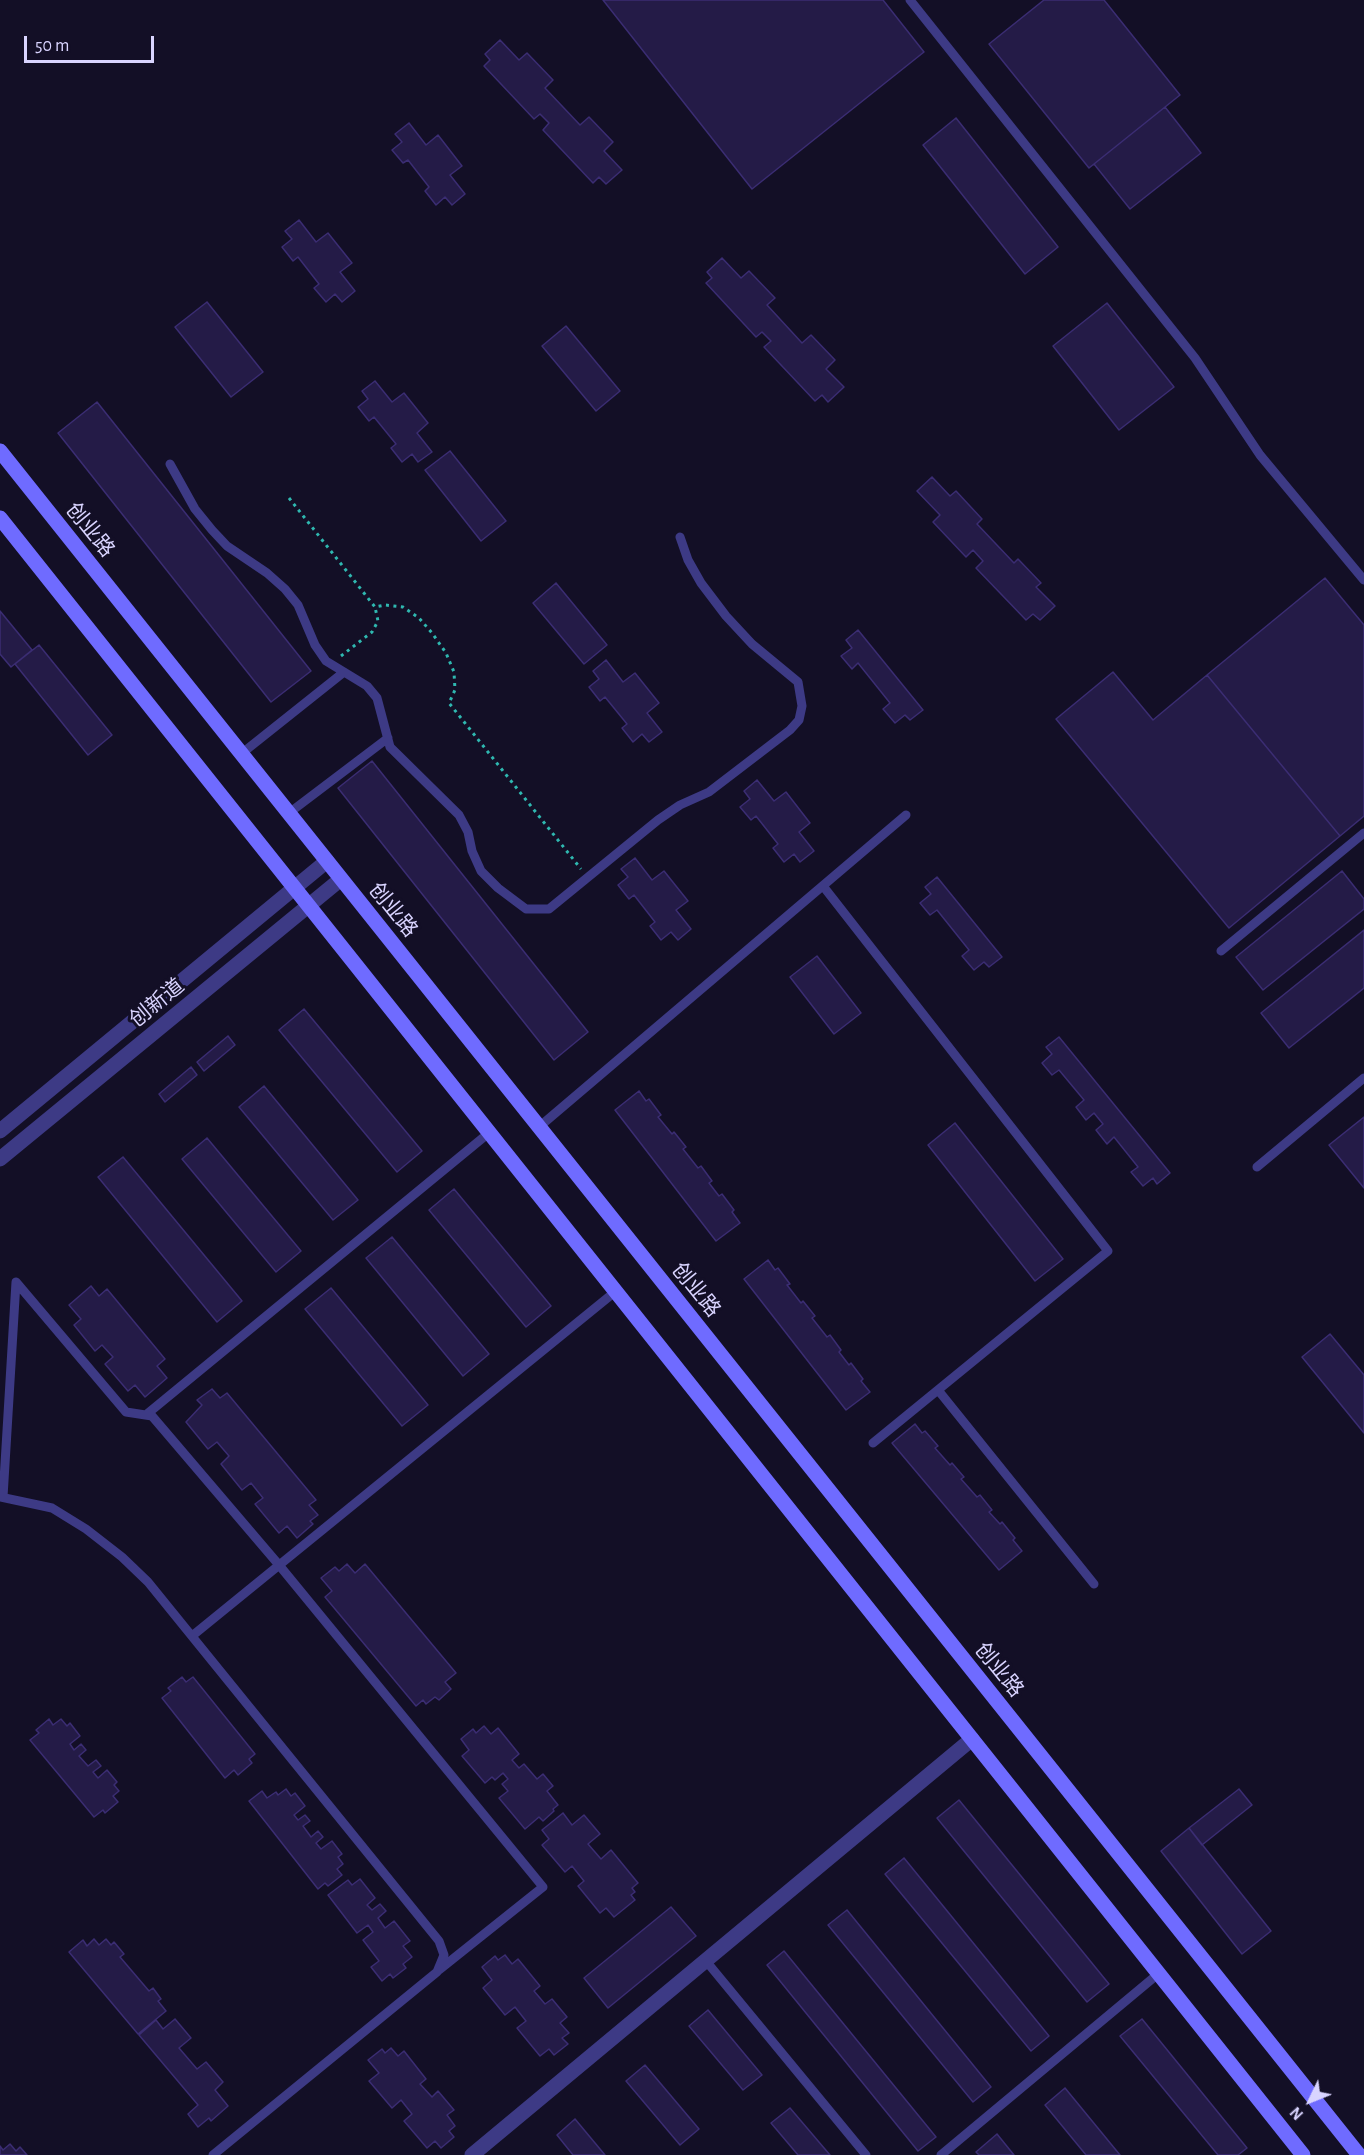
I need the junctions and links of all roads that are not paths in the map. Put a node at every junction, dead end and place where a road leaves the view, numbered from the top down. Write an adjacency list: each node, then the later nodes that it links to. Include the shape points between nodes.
1 (910, 0): 6 (lane, via 1195,357 1260,455)
2 (0, 451): 9 (main road, 创业路)
3 (170, 464): 7 (lane, via 195,509 212,530 227,546 285,589 298,605 315,645 330,665)
4 (0, 518): 16 (main road)
5 (680, 537): 8 (lane, via 688,560 726,616 752,644 798,682 802,706 799,720 709,792 658,820 549,909 526,909 498,888 482,871 459,815 400,758)
6 (1364, 580)
7 (344, 672): 8 (lane, via 367,686 377,698); 9 (lane)
8 (388, 738): 10 (lane)
9 (241, 754): 10 (main road, 创业路)
10 (289, 813): 13 (main road, 创业路)
11 (906, 815): 15 (lane)
12 (1364, 832): 18 (lane)
13 (327, 861): 14 (main road, 创业路); 16 (street, 创新道)
14 (341, 879): 17 (street, 创新道); 20 (main road, 创业路)
15 (822, 886): 20 (lane); 26 (lane, via 1108,1251)
16 (295, 888): 17 (main road); 21 (street, 创新道)
17 (309, 905): 22 (main road); 23 (street, 创新道)
18 (1221, 951)
19 (1364, 1078): 24 (lane)
20 (539, 1127): 42 (main road, 创业路)
21 (0, 1131)
22 (489, 1132): 25 (main road); 27 (lane)
23 (0, 1160)
24 (1257, 1167)
25 (616, 1291): 30 (lane); 33 (main road)
26 (938, 1390): 28 (lane); 31 (lane)
27 (147, 1414): 29 (lane, via 126,1412 16,1282); 30 (lane)
28 (873, 1443)
29 (2, 1497): 32 (lane, via 52,1508 86,1529 148,1582)
30 (279, 1565): 32 (lane); 35 (lane, via 543,1887)
31 (1094, 1584)
32 (192, 1636): 35 (lane, via 439,1941 444,1955)
33 (972, 1739): 34 (street); 36 (main road)
34 (706, 1961): 38 (street); 39 (lane)
35 (437, 1972): 37 (lane)
36 (1158, 1974): 40 (lane); 41 (main road)
37 (213, 2155)
38 (472, 2155)
39 (866, 2155)
40 (941, 2155)
41 (1303, 2155)
42 (1359, 2155)

